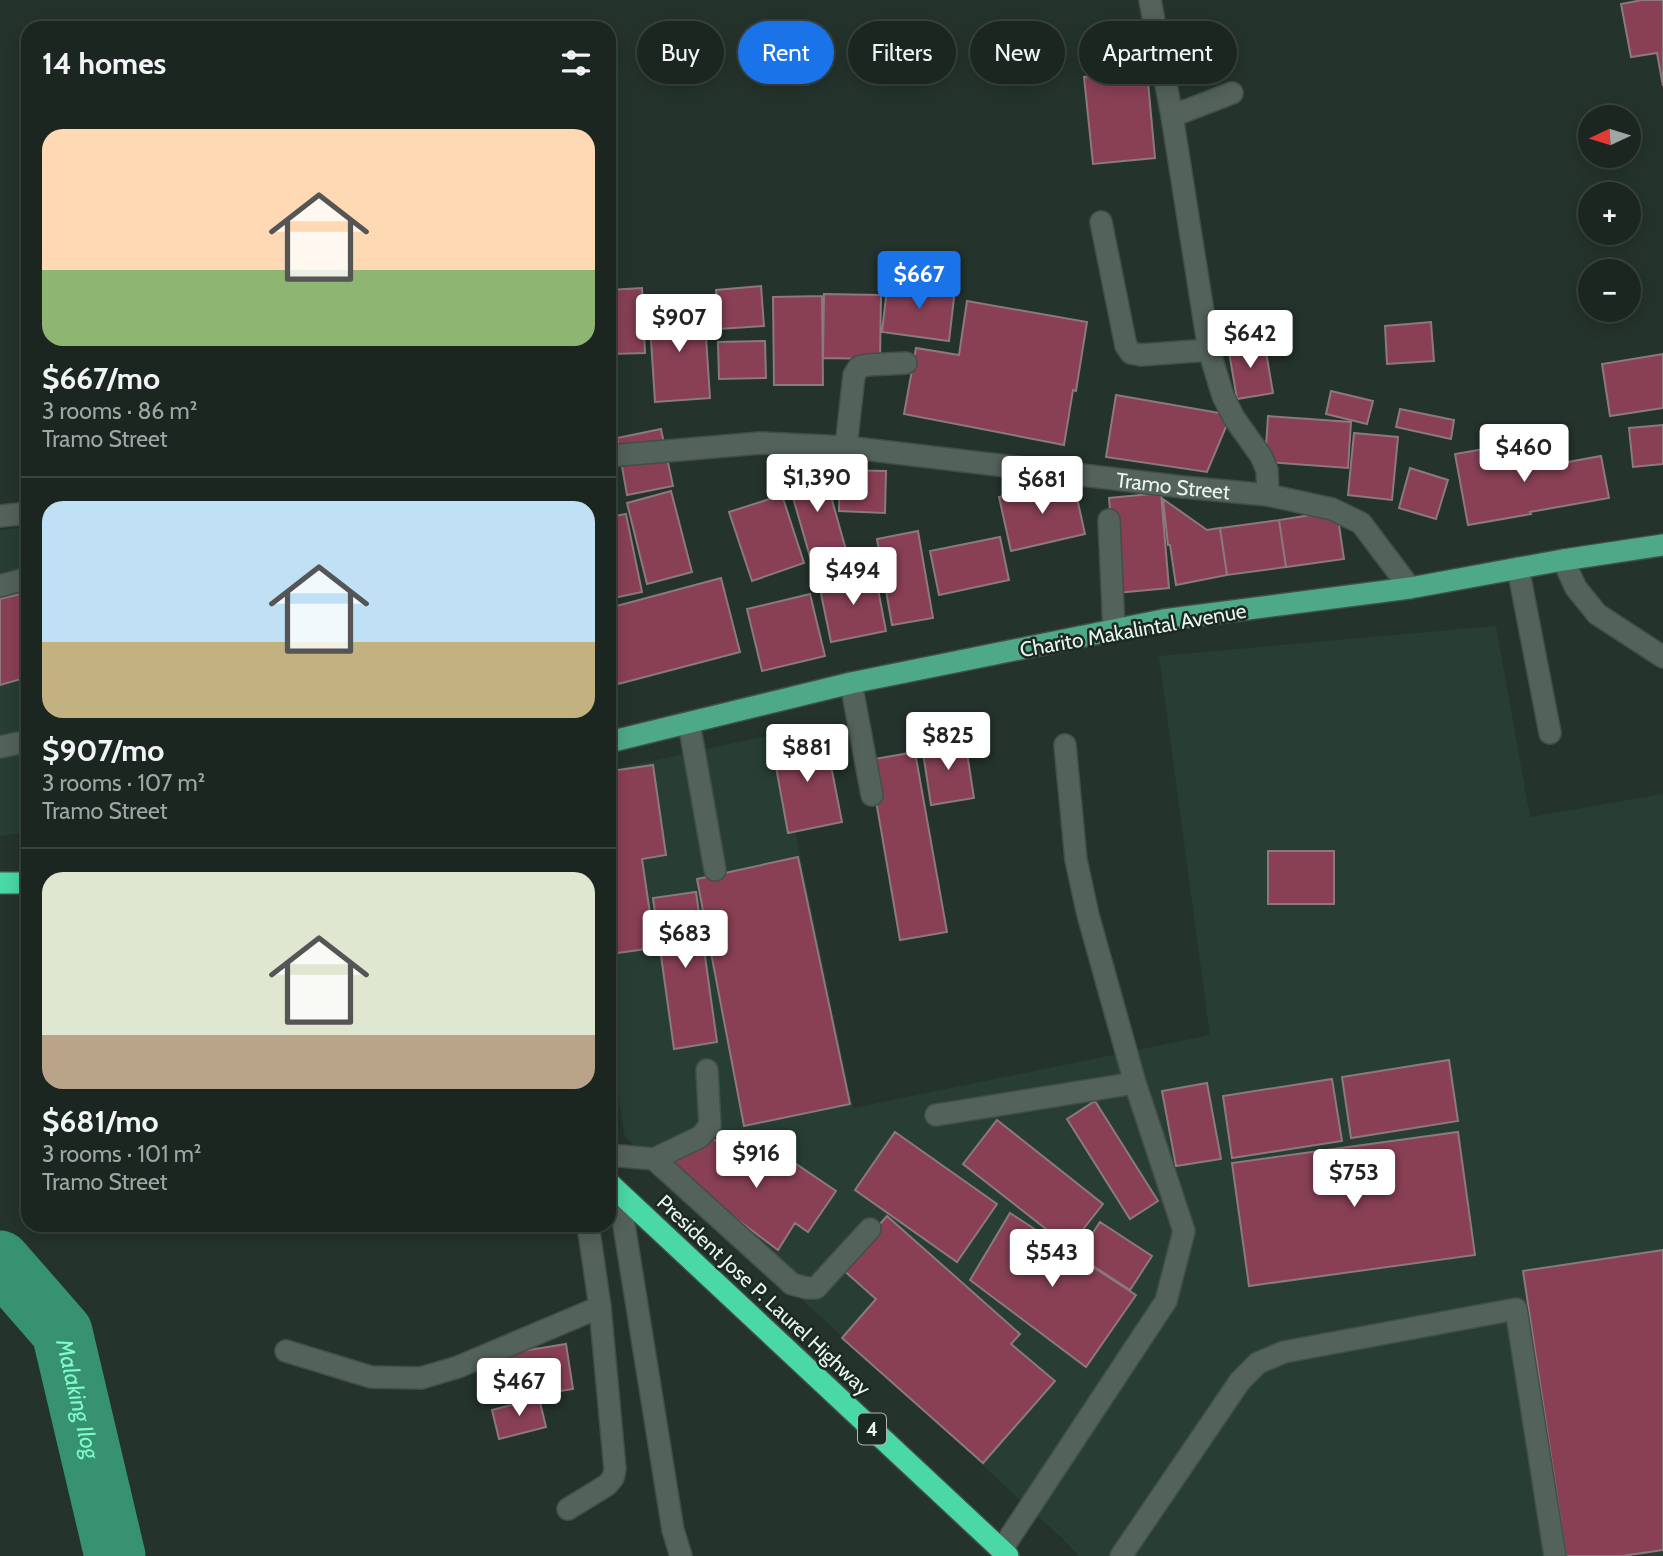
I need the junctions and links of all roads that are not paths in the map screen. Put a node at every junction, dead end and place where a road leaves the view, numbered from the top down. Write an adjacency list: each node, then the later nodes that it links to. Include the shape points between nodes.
1 (1150, 0): 3 (street)
2 (1232, 93): 3 (street)
3 (1172, 116): 5 (street)
4 (1101, 222): 5 (street, via 1131,353)
5 (1209, 351): 9 (street, via 1223,396 1261,456)
6 (906, 363): 7 (street, via 859,367 854,375)
7 (846, 447): 8 (street, Tramo Street, via 760,443); 9 (street, Tramo Street)
8 (616, 455)
9 (1268, 495): 18 (street, Tramo Street, via 1332,509 1361,523)
10 (21, 514): 11 (street)
11 (0, 516)
12 (1108, 520): 19 (street)
13 (1663, 545): 14 (main road, Charito Makalintal Avenue)
14 (1563, 560): 15 (main road, Charito Makalintal Avenue); 20 (street, via 1576,588 1597,614)
15 (1518, 568): 18 (main road, Charito Makalintal Avenue); 23 (street)
16 (21, 580): 17 (street)
17 (0, 586)
18 (1410, 588): 19 (main road, Charito Makalintal Avenue)
19 (1114, 630): 21 (main road, Charito Makalintal Avenue)
20 (1663, 657)
21 (851, 683): 22 (main road, Charito Makalintal Avenue); 28 (street)
22 (689, 723): 24 (main road, Charito Makalintal Avenue); 29 (street)
23 (1550, 733)
24 (616, 740)
25 (21, 742): 27 (street)
26 (1065, 745): 33 (street, via 1076,860)
27 (0, 747)
28 (872, 795)
29 (715, 870)
30 (0, 883): 31 (highway)
31 (21, 883)
32 (707, 1070): 36 (street, via 710,1126 700,1137)
33 (1135, 1083): 34 (street); 44 (street, via 1184,1231 1170,1287 1166,1301)
34 (936, 1115)
35 (616, 1156): 36 (street)
36 (654, 1159): 39 (street, via 792,1284 816,1288)
37 (616, 1191): 44 (highway, President Jose P. Laurel Highway / 4)
38 (616, 1201): 46 (street)
39 (870, 1230)
40 (589, 1232): 41 (street)
41 (600, 1307): 42 (street, via 421,1378 371,1377); 43 (street, via 615,1469 607,1485)
42 (286, 1350)
43 (568, 1509)
44 (1005, 1553)
45 (1126, 1553): 47 (street, via 1240,1381 1258,1363 1284,1352 1516,1309)
46 (681, 1556)
47 (1555, 1556)

